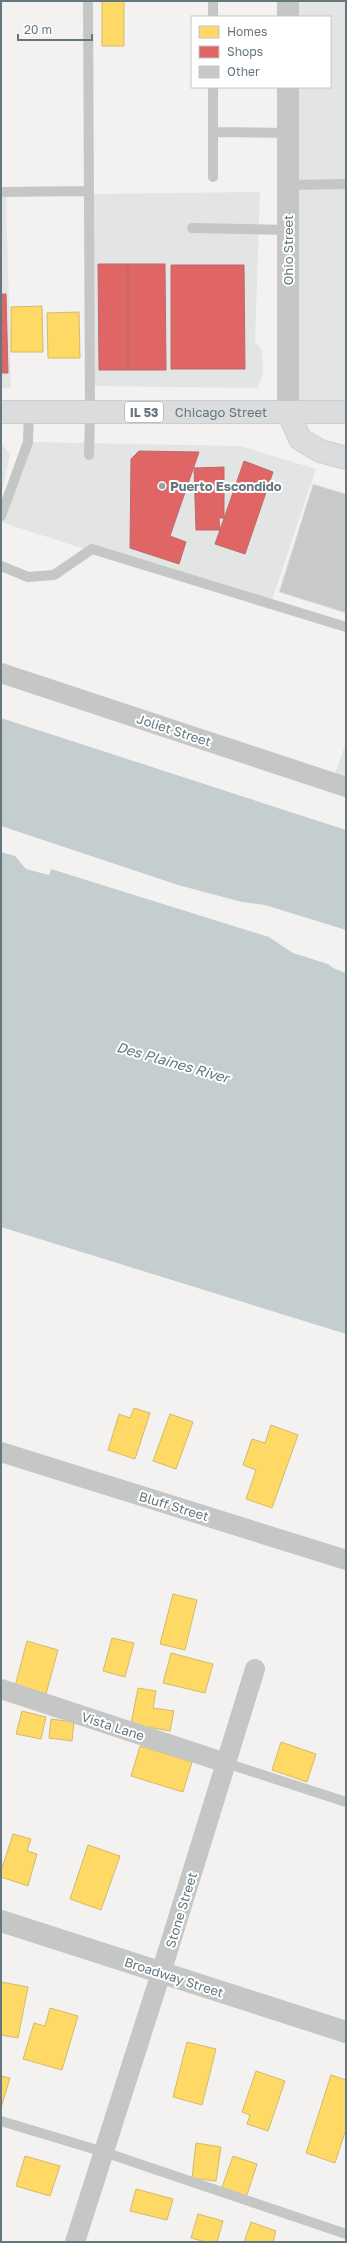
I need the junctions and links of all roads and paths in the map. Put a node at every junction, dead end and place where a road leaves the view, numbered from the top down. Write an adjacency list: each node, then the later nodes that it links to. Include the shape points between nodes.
1 (88, 1): 13 (lane)
2 (213, 1): 4 (lane)
3 (288, 1): 5 (street)
4 (213, 16)
5 (288, 16)
6 (214, 88): 8 (lane)
7 (288, 88): 9 (street, Ohio Street)
8 (214, 132): 9 (lane); 10 (lane)
9 (288, 133): 11 (street, Ohio Street)
10 (213, 177)
11 (288, 184): 12 (lane); 16 (street, Ohio Street)
12 (346, 184)
13 (89, 191): 14 (lane); 19 (lane)
14 (1, 192)
15 (192, 228): 16 (lane)
16 (288, 230): 20 (street, Ohio Street)
17 (29, 411): 18 (main road, Chicago Street / IL 53); 19 (main road, Chicago Street / IL 53); 24 (lane, via 28,442)
18 (1, 412)
19 (90, 412): 20 (main road, Chicago Street / IL 53); 22 (lane)
20 (288, 412): 21 (main road, Chicago Street); 23 (main road, via 300,439 320,451)
21 (346, 412)
22 (89, 455)
23 (346, 458)
24 (1, 516)
25 (1, 566): 26 (lane, via 28,577 54,575 92,549)
26 (346, 627)
27 (1, 674): 28 (street, Joliet Street)
28 (346, 787)
29 (1, 1452): 30 (street, Bluff Street)
30 (346, 1560)
31 (255, 1669): 33 (street, Stone Street)
32 (1, 1689): 33 (street, Vista Lane)
33 (226, 1763): 34 (lane); 36 (street, Stone Street)
34 (346, 1802)
35 (1, 1921): 36 (street, Broadway Street)
36 (161, 1973): 37 (street, Broadway Street); 39 (street, Stone Street)
37 (346, 2032)
38 (1, 2121): 39 (lane)
39 (104, 2152): 40 (lane); 41 (street, Stone Street)
40 (346, 2234)
41 (75, 2242)

